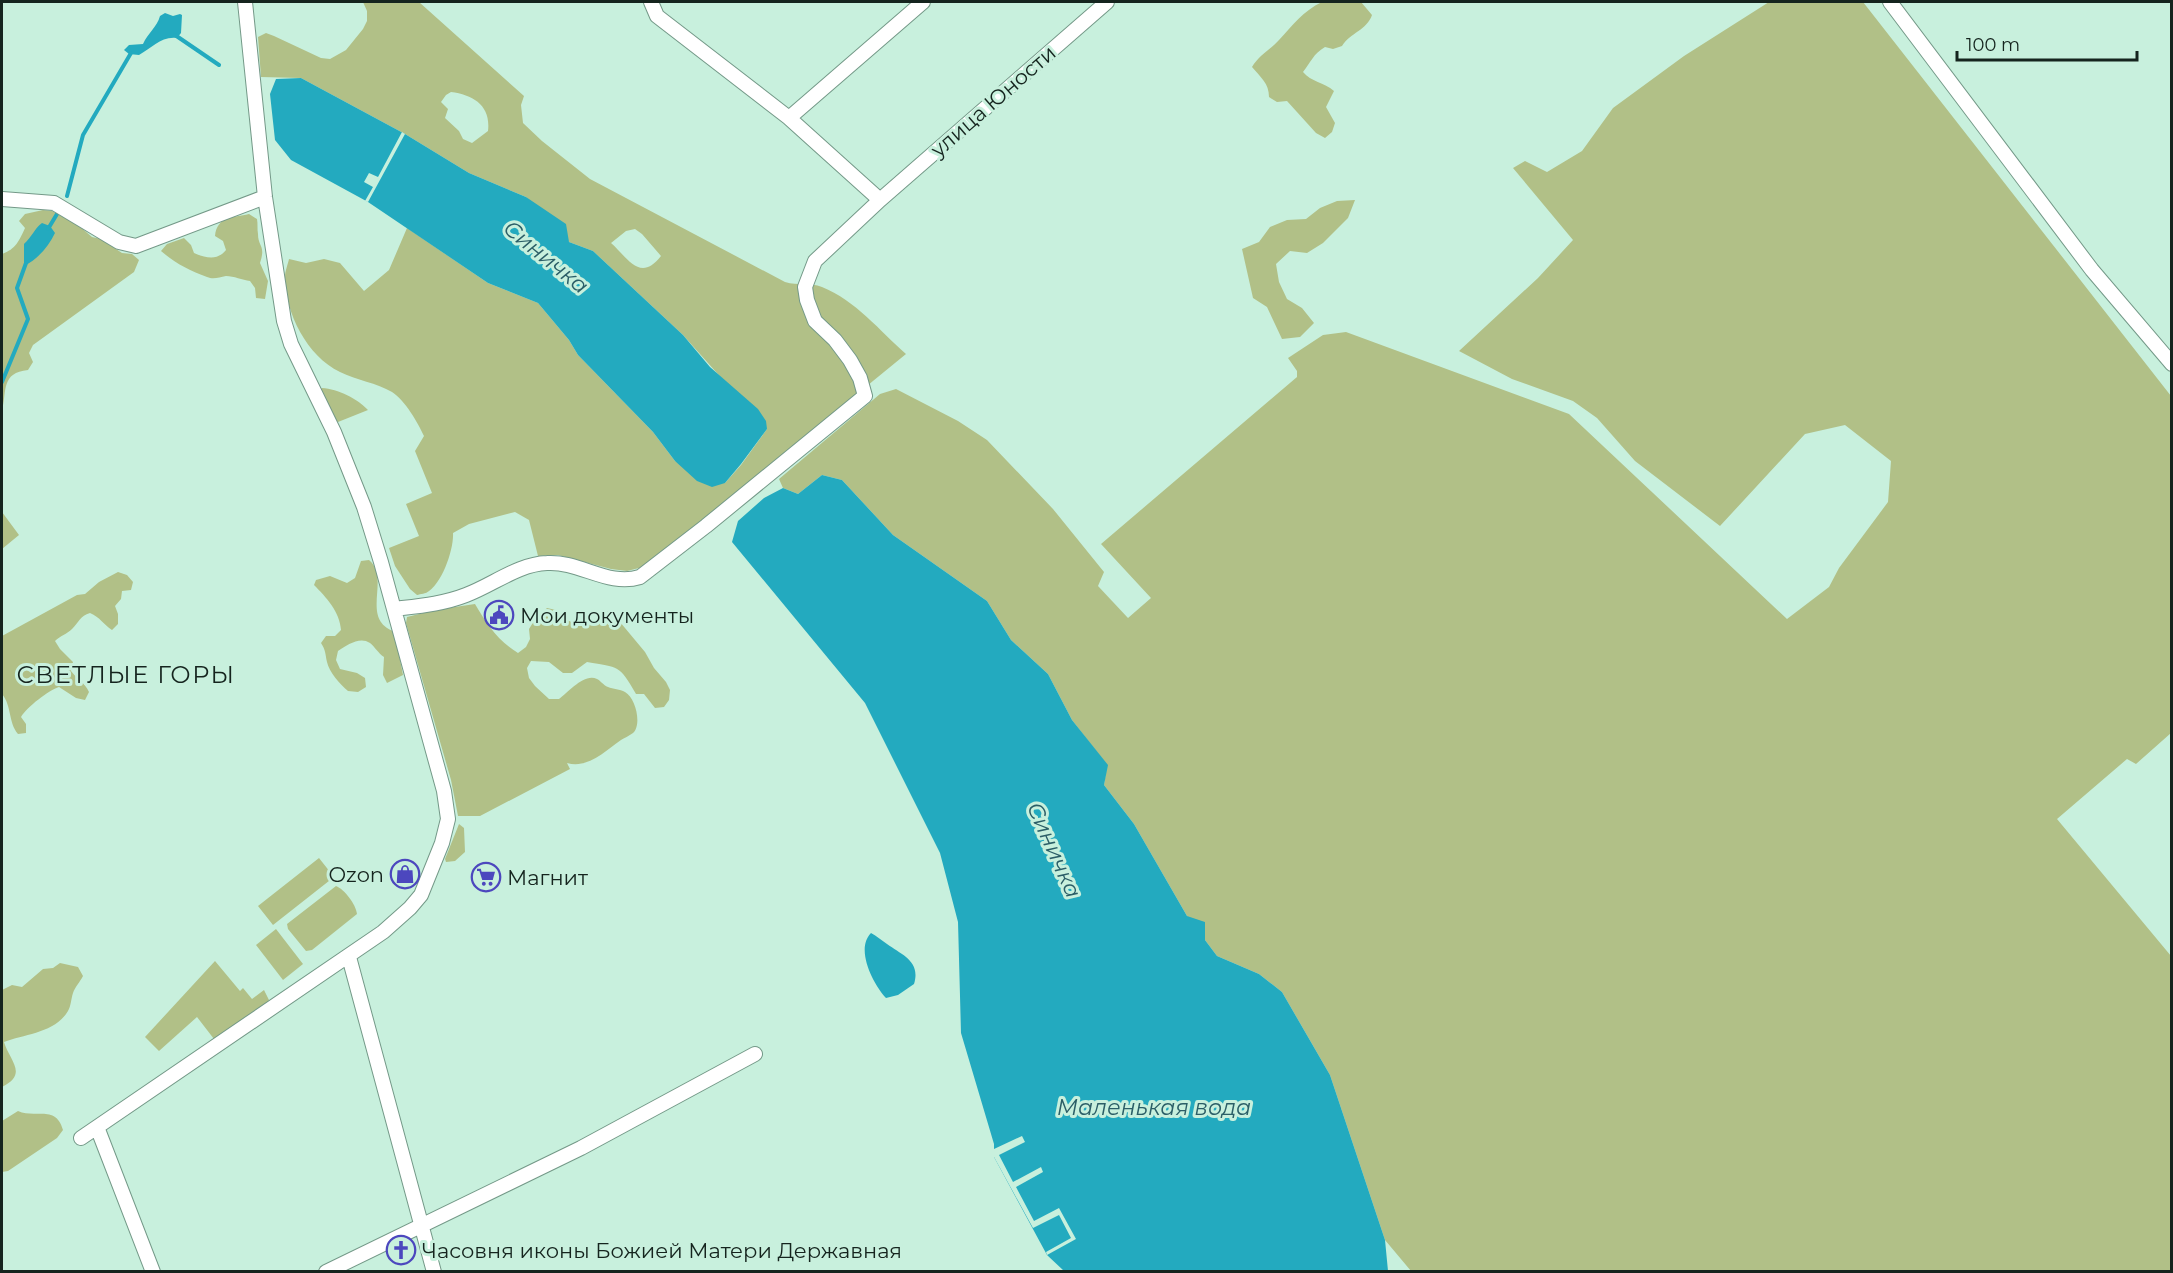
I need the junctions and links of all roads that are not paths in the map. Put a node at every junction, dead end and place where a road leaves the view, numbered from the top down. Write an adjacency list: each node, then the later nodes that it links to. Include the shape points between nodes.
1 (245, 2): 7 (street)
2 (651, 2): 6 (street, via 657,16)
3 (923, 2): 6 (street)
4 (1107, 2): 9 (street, улица Юности)
5 (1890, 2): 10 (street, via 2092,270)
6 (789, 118): 9 (street)
7 (265, 197): 8 (street, via 136,246 119,242 54,203); 11 (street, via 291,344 334,432 364,507)
8 (2, 199)
9 (880, 200): 11 (street, улица Юности, via 815,261 805,287 815,321 850,360 865,396 640,577 617,580 568,565 545,563 523,568 464,596)
10 (2172, 364)
11 (394, 609): 12 (street, via 444,791 448,819 419,898)
12 (349, 957): 14 (street); 16 (street)
13 (755, 1054): 16 (street, via 581,1148)
14 (97, 1127): 15 (street); 17 (street)
15 (81, 1138)
16 (420, 1225): 18 (street); 19 (street)
17 (153, 1272)
18 (326, 1272)
19 (434, 1272)

